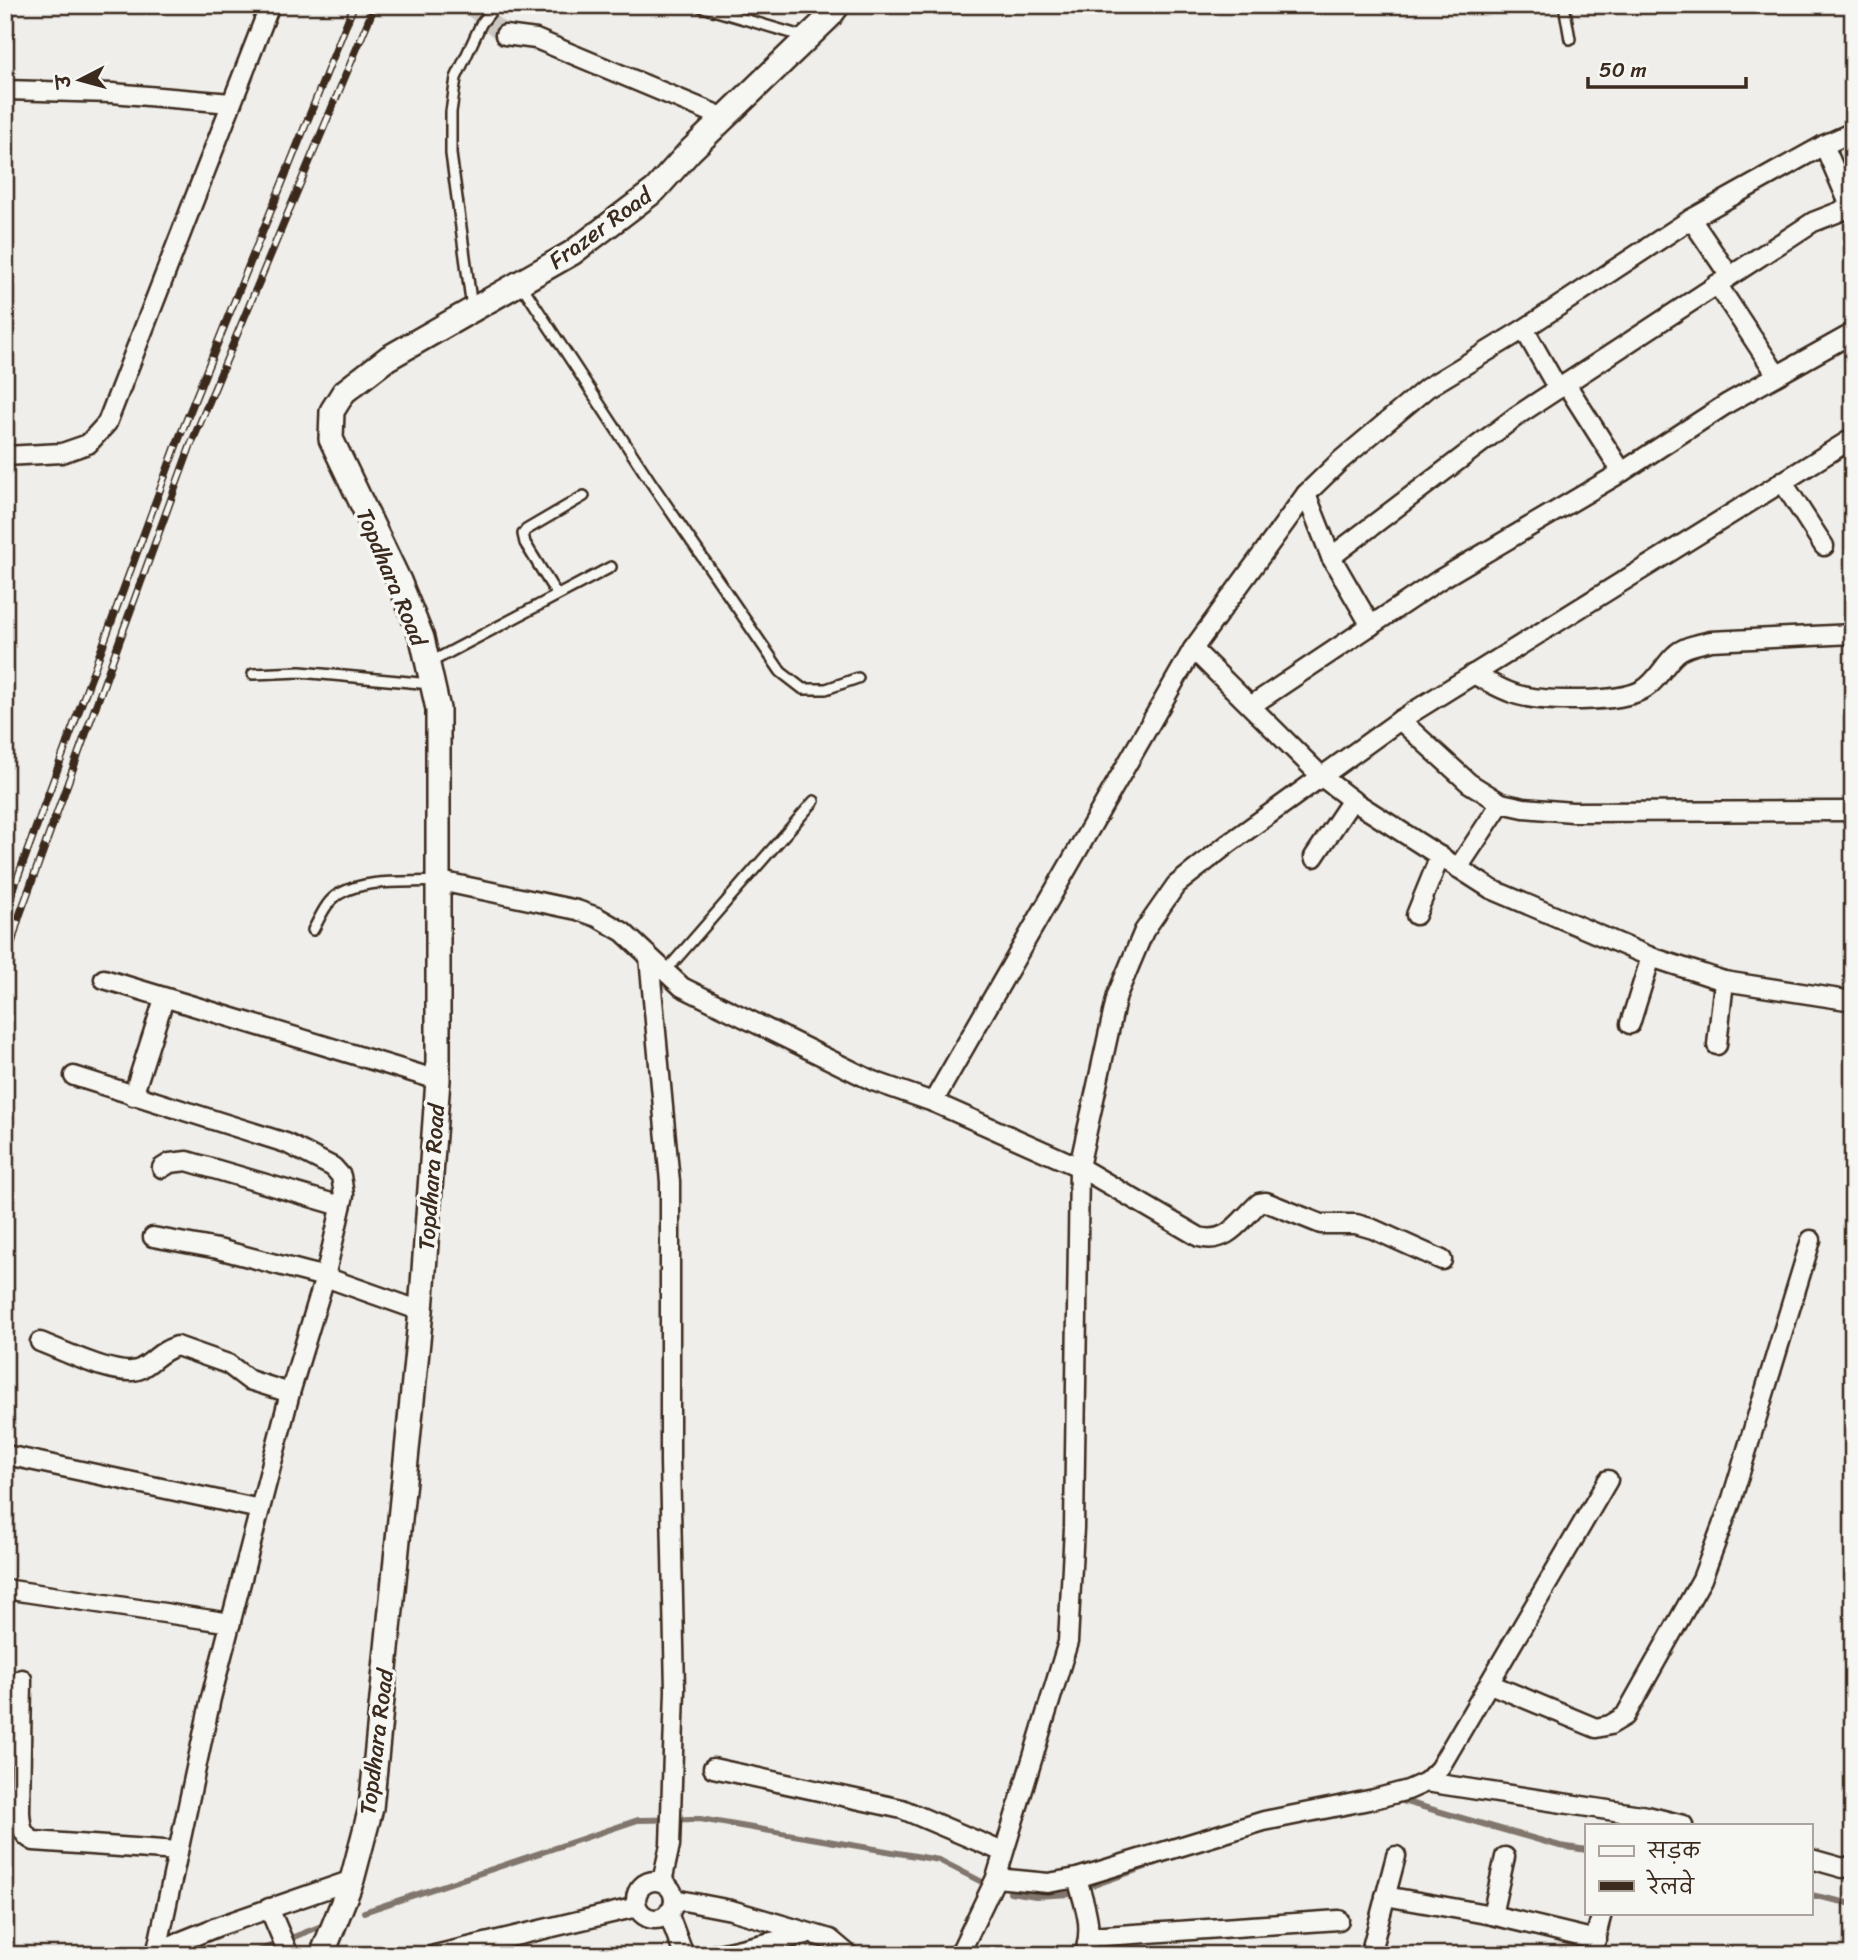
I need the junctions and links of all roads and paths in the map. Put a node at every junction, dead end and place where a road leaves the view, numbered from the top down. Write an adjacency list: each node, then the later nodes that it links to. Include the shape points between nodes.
1 (270, 5): 10 (street)
2 (496, 5): 18 (lane, via 481,24 456,78 451,112 451,154)
3 (696, 5): 7 (lane)
4 (838, 5): 7 (street, Frazer Road)
5 (1564, 5): 8 (lane)
6 (505, 35): 11 (street, via 536,39)
7 (807, 38): 11 (street, Frazer Road)
8 (1570, 39)
9 (5, 90): 10 (street)
10 (231, 103): 25 (street, via 107,423 88,444 62,453)
11 (725, 118): 17 (street, Frazer Road, via 655,190 572,253)
12 (1853, 132): 13 (street)
13 (1824, 145): 14 (street); 15 (street)
14 (1851, 211): 16 (street, via 1813,222)
15 (1691, 219): 16 (street); 19 (street)
16 (1723, 279): 21 (street); 22 (street)
17 (520, 282): 18 (street, Frazer Road); 40 (lane, via 781,673 803,689 826,689)
18 (472, 309): 23 (street, Frazer Road, via 388,358 344,392)
19 (1524, 329): 22 (street); 28 (street, via 1427,388)
20 (1853, 333): 21 (street)
21 (1777, 374): 26 (street)
22 (1562, 386): 26 (street); 31 (street)
23 (332, 411): 38 (street, Topdhara Road, via 331,439 399,581 422,638)
24 (1852, 441): 27 (street)
25 (5, 456)
26 (1622, 472): 34 (street, via 1439,580)
27 (1782, 481): 30 (street); 39 (street)
28 (1306, 494): 31 (street); 36 (street)
29 (584, 496): 33 (lane, via 523,534)
30 (1824, 546)
31 (1331, 557): 34 (street)
32 (611, 567): 33 (lane)
33 (557, 595): 38 (lane)
34 (1371, 626): 41 (street)
35 (1853, 634): 39 (street, via 1702,643 1676,653 1643,690 1627,696 1545,699 1517,695)
36 (1193, 649): 41 (street); 66 (street)
37 (253, 674): 38 (lane)
38 (430, 674): 51 (street, Topdhara Road, via 438,709)
39 (1473, 674): 42 (street)
40 (858, 678)
41 (1252, 705): 43 (street)
42 (1400, 720): 43 (street); 46 (street, via 1469,783)
43 (1322, 777): 44 (street); 67 (street, via 1176,885 1144,931 1118,995)
44 (1352, 800): 48 (street); 49 (street)
45 (814, 801): 56 (lane)
46 (1501, 803): 47 (street, via 1573,812); 50 (street)
47 (1853, 811)
48 (1440, 856): 50 (street); 52 (street)
49 (1314, 857)
50 (1458, 868): 55 (street, via 1491,889)
51 (440, 881): 53 (lane, via 365,885 338,894); 54 (street, via 597,917 623,932); 64 (street, Topdhara Road)
52 (1416, 915)
53 (313, 930)
54 (649, 957): 56 (street); 97 (street, via 670,1182 675,1690 673,1803)
55 (1651, 957): 58 (street); 61 (street)
56 (665, 972): 66 (street, via 682,987 781,1037 873,1081)
57 (104, 979): 59 (street)
58 (1724, 981): 60 (street); 62 (street)
59 (164, 999): 64 (street); 65 (street)
60 (1853, 1001)
61 (1630, 1024)
62 (1717, 1045)
63 (74, 1076): 65 (street)
64 (439, 1080): 74 (street, Topdhara Road)
65 (133, 1096): 69 (street, via 286,1143 333,1167 341,1176)
66 (933, 1102): 67 (street)
67 (1079, 1167): 72 (street, via 1199,1237 1219,1238 1231,1232 1259,1203 1266,1202 1321,1224 1373,1229); 89 (street, via 1068,1643)
68 (162, 1168): 69 (street, via 187,1161)
69 (341, 1206): 73 (street)
70 (153, 1237): 73 (street)
71 (1811, 1240): 83 (street, via 1731,1502 1702,1579 1625,1716 1596,1728)
72 (1442, 1260)
73 (325, 1277): 74 (street); 76 (street)
74 (421, 1311): 96 (street, Topdhara Road, via 371,1808)
75 (40, 1342): 76 (street, via 121,1372 140,1369 160,1352 177,1346 228,1364 249,1381)
76 (290, 1392): 79 (street)
77 (11, 1456): 79 (street)
78 (1608, 1480): 83 (street)
79 (260, 1509): 81 (street)
80 (5, 1589): 81 (street)
81 (231, 1623): 88 (street)
82 (22, 1679): 88 (street, via 20,1812 26,1837)
83 (1490, 1684): 85 (street, via 1439,1769)
84 (713, 1768): 89 (street, via 902,1810)
85 (1426, 1782): 86 (street); 95 (street, via 1374,1800 1264,1821)
86 (1625, 1819): 87 (street)
87 (1673, 1824)
88 (178, 1851): 108 (street)
89 (1003, 1852): 94 (street)
90 (1396, 1856): 98 (street)
91 (1505, 1857): 103 (street)
92 (1812, 1859): 93 (street, via 1843,1868)
93 (1853, 1865)
94 (996, 1878): 95 (street, via 1048,1883); 115 (street)
95 (1077, 1878): 106 (street)
96 (352, 1880): 101 (street); 110 (street, Topdhara Road)
97 (662, 1882): 99 (street, via 668,1886); 100 (street, via 641,1886)
98 (1385, 1896): 103 (street); 117 (street)
99 (671, 1906): 100 (street, via 655,1919); 105 (street, via 731,1910); 112 (street)
100 (638, 1907): 111 (street)
101 (269, 1908): 108 (street); 109 (street)
102 (1602, 1914): 107 (street)
103 (1492, 1915): 107 (street)
104 (1339, 1920): 106 (street)
105 (811, 1933): 113 (street); 114 (street, via 830,1939)
106 (1090, 1937): 116 (street)
107 (1594, 1947)
108 (157, 1953)
109 (289, 1955)
110 (322, 1955)
111 (435, 1955)
112 (684, 1955)
113 (715, 1955)
114 (849, 1955)
115 (959, 1955)
116 (1084, 1955)
117 (1370, 1955)

